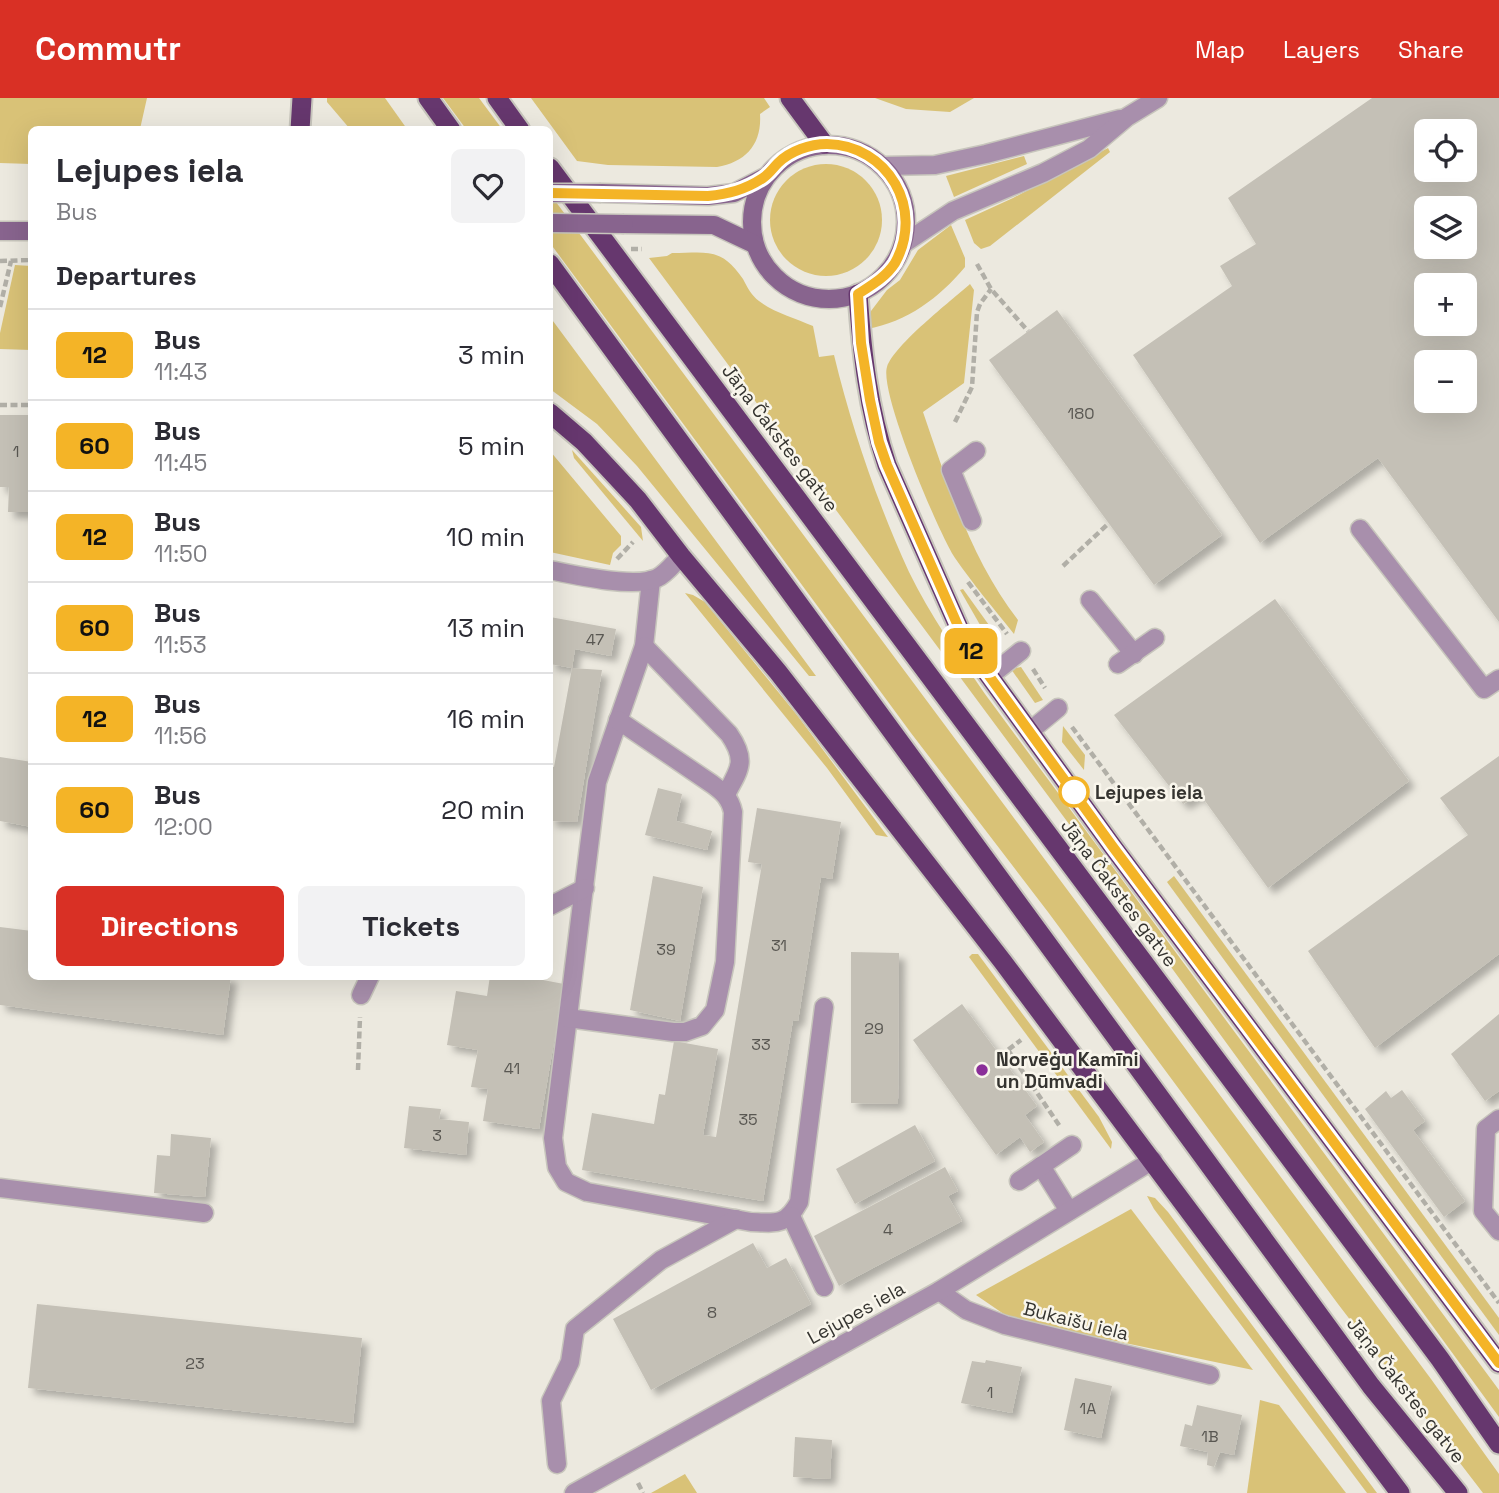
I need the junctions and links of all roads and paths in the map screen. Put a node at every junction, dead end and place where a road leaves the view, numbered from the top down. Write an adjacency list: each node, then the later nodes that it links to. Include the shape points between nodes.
1 (302, 98): 7 (highway)
2 (428, 98): 8 (highway)
3 (497, 98): 9 (highway)
4 (790, 98): 10 (highway)
5 (1158, 98): 6 (street)
6 (1127, 117): 11 (street, via 986,155 935,165); 19 (street, via 1090,149 953,212)
7 (300, 126)
8 (448, 126)
9 (517, 126)
10 (824, 144): 11 (main road, via 846,145); 13 (main road, via 781,160)
11 (884, 166): 19 (main road, via 904,202)
12 (553, 172): 79 (highway, Jāņa Čakstes gatve)
13 (765, 177): 14 (main road, bridge, via 734,193 708,196); 18 (main road, via 754,198)
14 (553, 193)
15 (553, 223): 18 (main road, bridge, via 714,225)
16 (0, 231): 17 (main road)
17 (28, 231)
18 (754, 244): 26 (main road, via 773,276 787,288 822,299)
19 (903, 244): 26 (main road, via 894,265)
20 (28, 260): 22 (path)
21 (0, 261): 22 (path)
22 (11, 261): 27 (path)
23 (976, 264): 25 (path)
24 (553, 268): 83 (highway, Jāņa Čakstes gatve, via 1371,1386)
25 (991, 289): 28 (path); 32 (path, via 977,312 972,387)
26 (858, 294): 47 (highway, via 870,400 887,465 966,644)
27 (0, 307)
28 (1028, 331)
29 (0, 405): 30 (path)
30 (28, 405)
31 (553, 416): 37 (highway, via 632,493)
32 (955, 422)
33 (976, 451): 34 (street, via 951,470)
34 (972, 521)
35 (1109, 523): 38 (path)
36 (1360, 529): 48 (street, via 1484,689)
37 (681, 556): 40 (street); 65 (highway, via 786,682)
38 (1063, 566)
39 (553, 571): 40 (street, via 612,582)
40 (651, 580): 43 (street)
41 (1090, 600): 45 (street)
42 (1155, 638): 45 (street)
43 (644, 646): 50 (street); 52 (street, via 739,748 739,770)
44 (1021, 651): 47 (street)
45 (1134, 654): 46 (street)
46 (1118, 664)
47 (990, 676): 51 (highway)
48 (1499, 679)
49 (1058, 708): 51 (street); 76 (path)
50 (618, 719): 52 (street); 53 (street, via 597,782)
51 (1030, 731): 77 (highway)
52 (726, 794): 58 (street, via 733,812 725,962 715,1010 702,1026 685,1032)
53 (585, 888): 54 (street); 58 (street)
54 (553, 904)
55 (368, 980): 56 (street)
56 (361, 995): 62 (path)
57 (824, 1007): 71 (street, via 799,1202)
58 (568, 1018): 72 (street, via 554,1138 558,1167 566,1182 587,1192)
59 (1021, 1040): 60 (path)
60 (1009, 1050): 61 (path); 64 (path)
61 (1000, 1056)
62 (358, 1070)
63 (1499, 1119): 73 (street, via 1486,1129 1483,1211)
64 (1072, 1145): 66 (street)
65 (1153, 1160): 69 (street, Lejupes iela); 82 (highway)
66 (1041, 1166): 67 (street); 69 (street)
67 (1019, 1181)
68 (0, 1188): 70 (street)
69 (1069, 1211): 75 (street, Lejupes iela)
70 (204, 1213)
71 (791, 1216): 72 (street, via 778,1223); 74 (street)
72 (736, 1219): 80 (street, via 661,1260 575,1329 570,1362 551,1401)
73 (1499, 1231)
74 (824, 1287)
75 (939, 1292): 78 (street, Bukaišu iela, via 966,1310 1005,1325); 81 (street, Lejupes iela)
76 (1499, 1303)
77 (1499, 1363)
78 (1210, 1375)
79 (1499, 1444)
80 (556, 1464)
81 (574, 1493)
82 (1400, 1493)
83 (1458, 1493)

